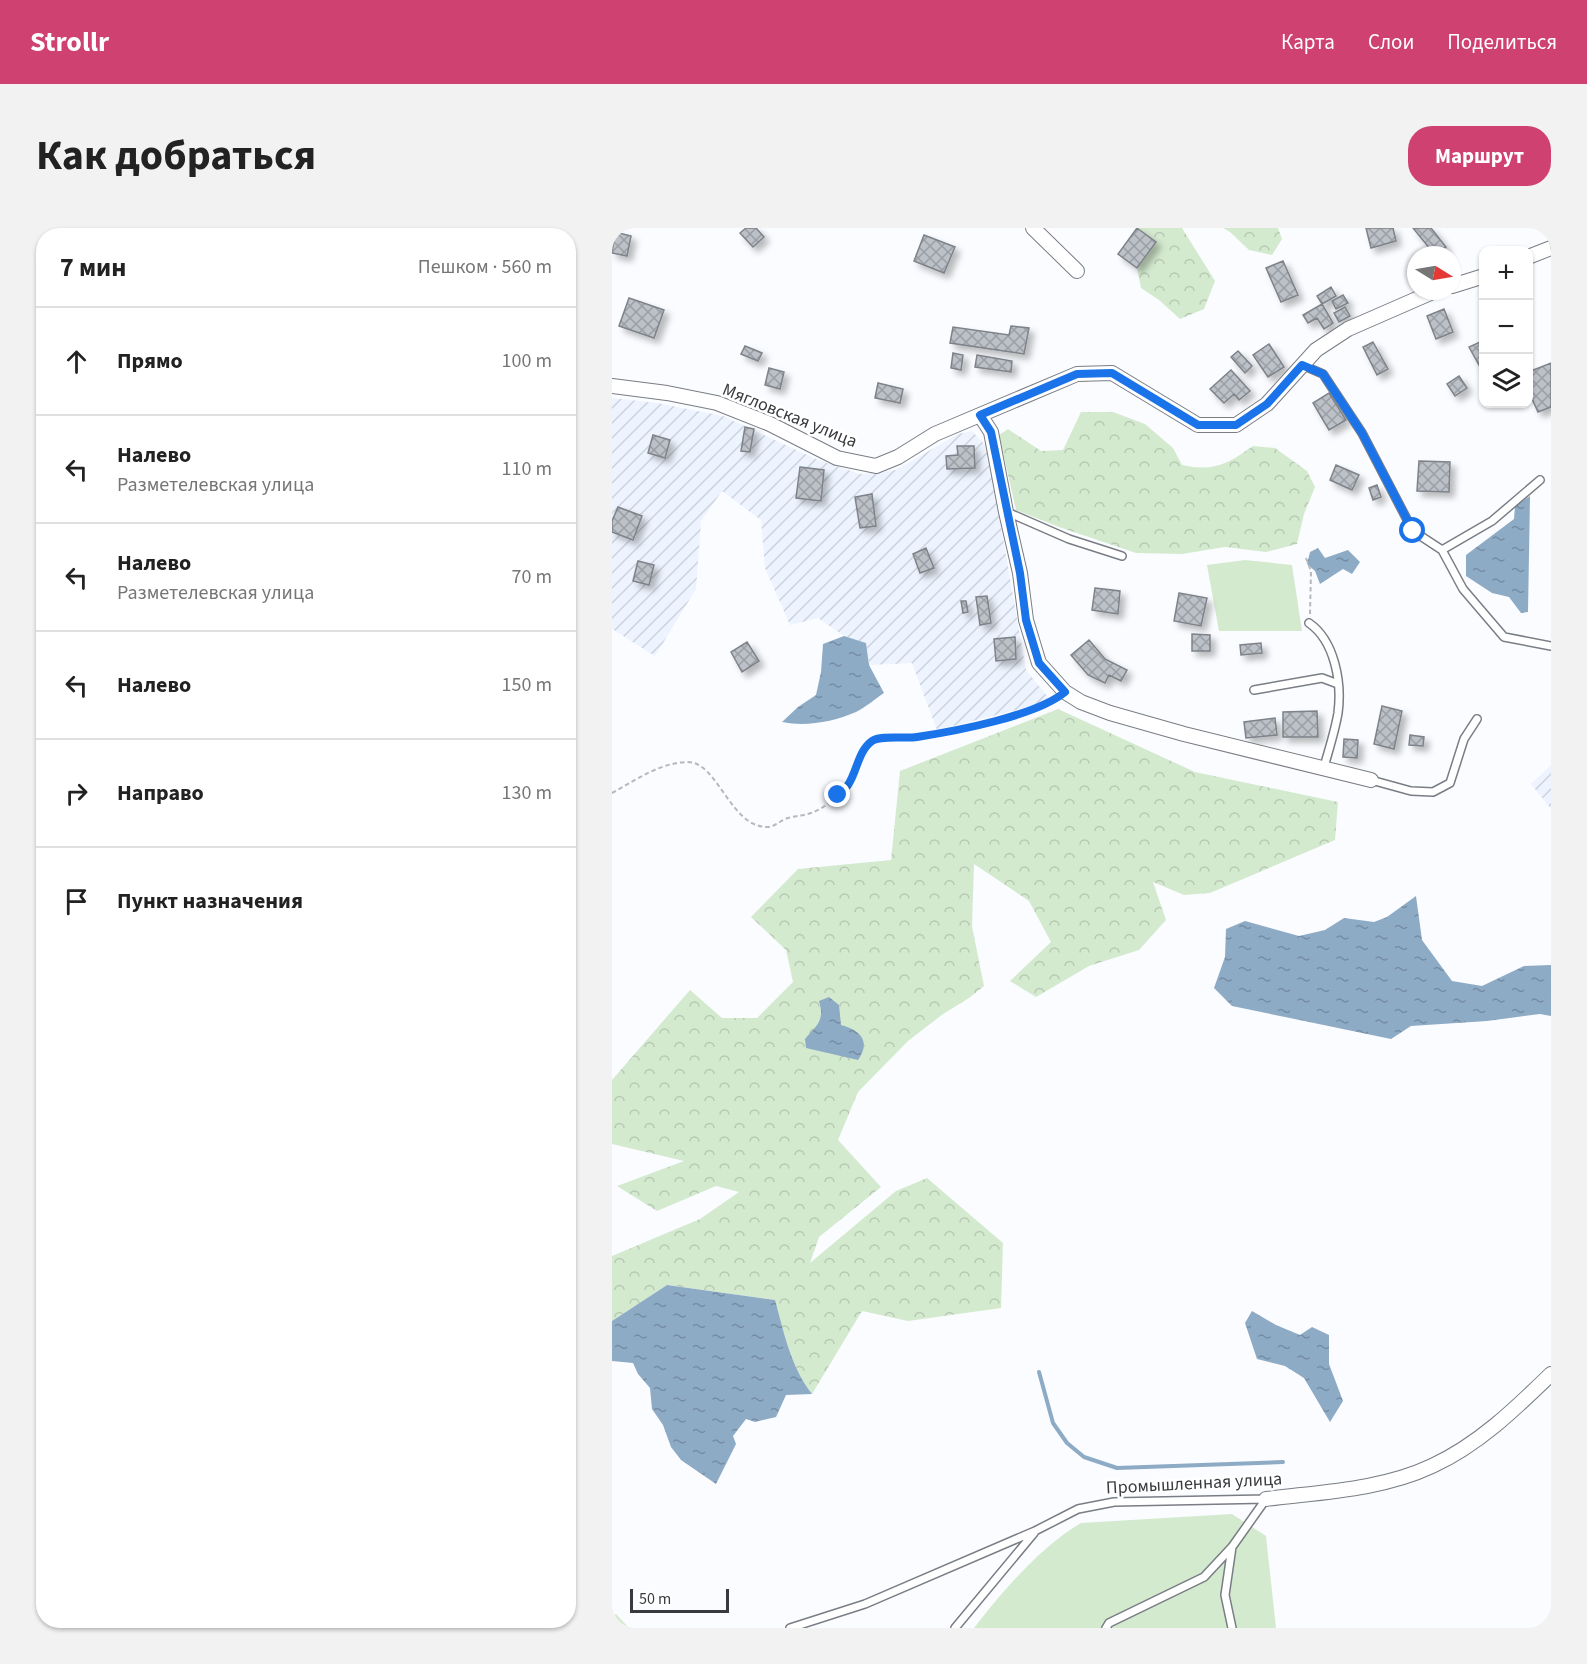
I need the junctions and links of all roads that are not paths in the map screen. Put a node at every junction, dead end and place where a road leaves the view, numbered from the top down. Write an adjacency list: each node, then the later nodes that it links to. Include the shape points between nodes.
1 (1033, 228): 4 (street)
2 (1551, 248): 3 (street)
3 (1533, 256)
4 (1077, 271)
5 (1479, 278): 6 (street)
6 (1461, 283)
7 (1414, 300): 8 (street, Мягловская улица, via 1348,329 1316,350)
8 (1302, 365): 10 (street, Мягловская улица, via 1267,404 1236,425 1198,425 1112,373 1077,374); 13 (lane, via 1323,374 1362,433 1413,531)
9 (612, 386): 10 (street, Мягловская улица, via 717,403 837,458 876,466)
10 (980, 415): 12 (street, via 991,432)
11 (1540, 480): 13 (lane, via 1492,521)
12 (1006, 512): 14 (lane); 20 (street, via 1026,620 1039,663 1065,692 1110,713)
13 (1442, 550): 16 (lane, via 1463,589 1504,637)
14 (1122, 556)
15 (1310, 623): 17 (lane, via 1329,647)
16 (1551, 646)
17 (1338, 684): 18 (lane, via 1322,678); 20 (lane, via 1338,712)
18 (1254, 690)
19 (1477, 719): 21 (lane, via 1464,739 1450,783 1433,792)
20 (1324, 767): 21 (street)
21 (1371, 780)
22 (1551, 1374): 23 (street, Промышленная улица, via 1482,1437 1430,1467 1390,1480)
23 (1266, 1499): 24 (lane, Промышленная улица, via 1114,1502 1078,1509); 25 (lane)
24 (1035, 1531): 26 (lane, Промышленная улица, via 866,1604); 27 (lane)
25 (1232, 1547): 28 (lane, via 1204,1577 1108,1623); 29 (lane, via 1226,1595)
26 (790, 1628)
27 (955, 1628)
28 (1106, 1628)
29 (1232, 1628)

